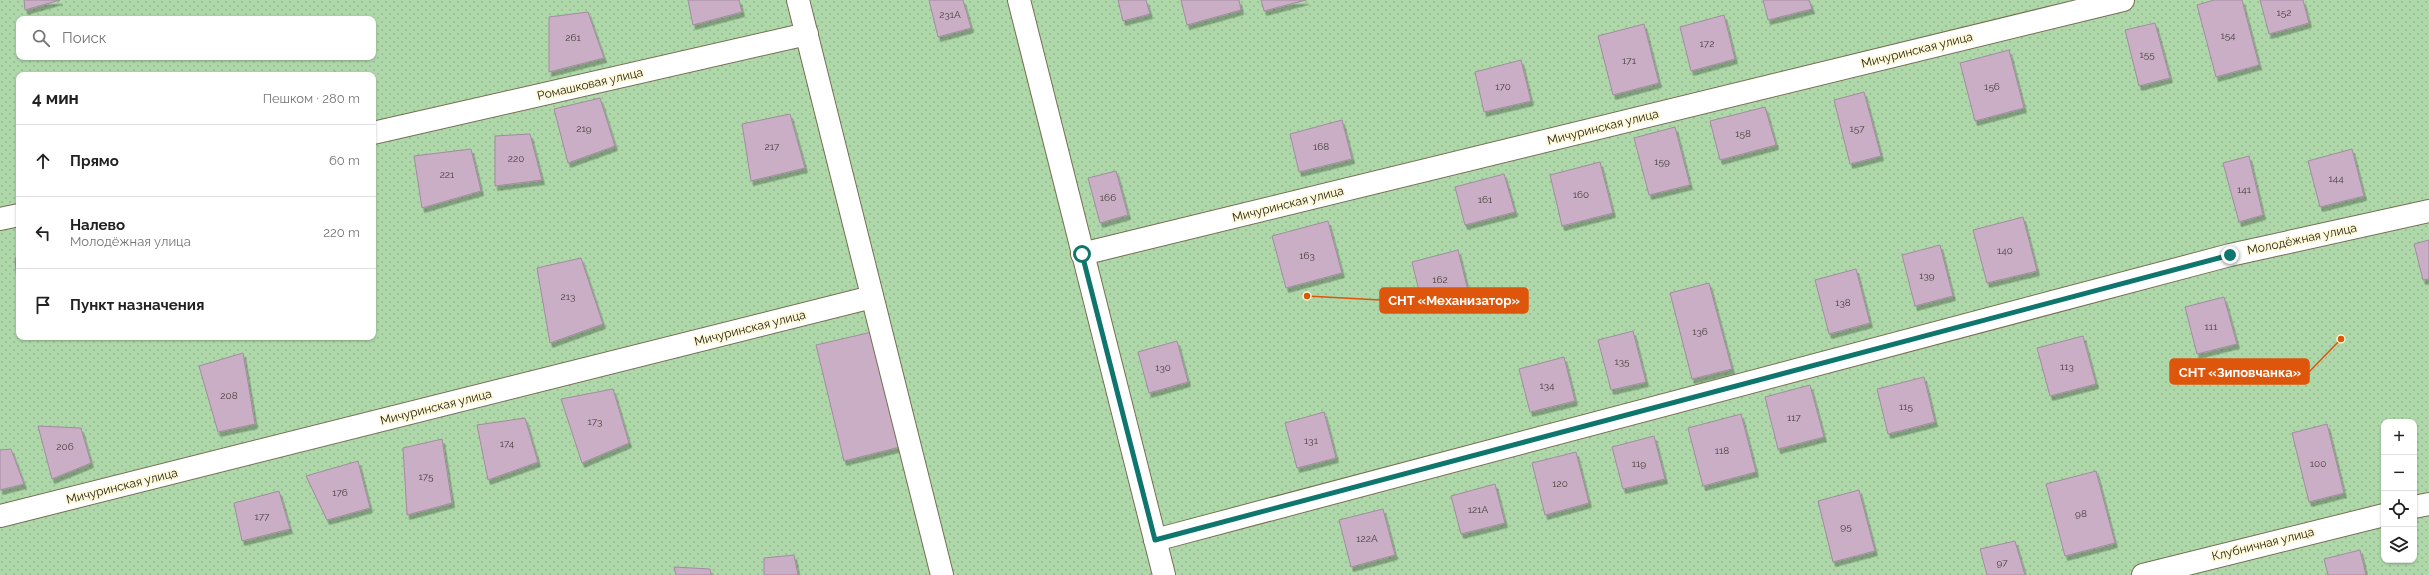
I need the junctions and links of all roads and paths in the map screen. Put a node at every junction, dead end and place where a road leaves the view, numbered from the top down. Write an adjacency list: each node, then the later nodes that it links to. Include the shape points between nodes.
1 (798, 0): 4 (street)
2 (1019, 0): 9 (street)
3 (2124, 0): 9 (street, Мичуринская улица)
4 (807, 34): 5 (street, Ромашковая улица); 10 (street)
5 (376, 133)
6 (2429, 211): 15 (street, Молодёжная улица, via 2230,255)
7 (16, 216): 8 (street)
8 (0, 219)
9 (1082, 254): 15 (street)
10 (872, 297): 14 (street, Мичуринская улица); 16 (street)
11 (2429, 504): 12 (street)
12 (2417, 506)
13 (2381, 515): 18 (street, Клубничная улица)
14 (0, 516)
15 (1155, 540): 17 (street)
16 (942, 575)
17 (1164, 575)
18 (2143, 575)

